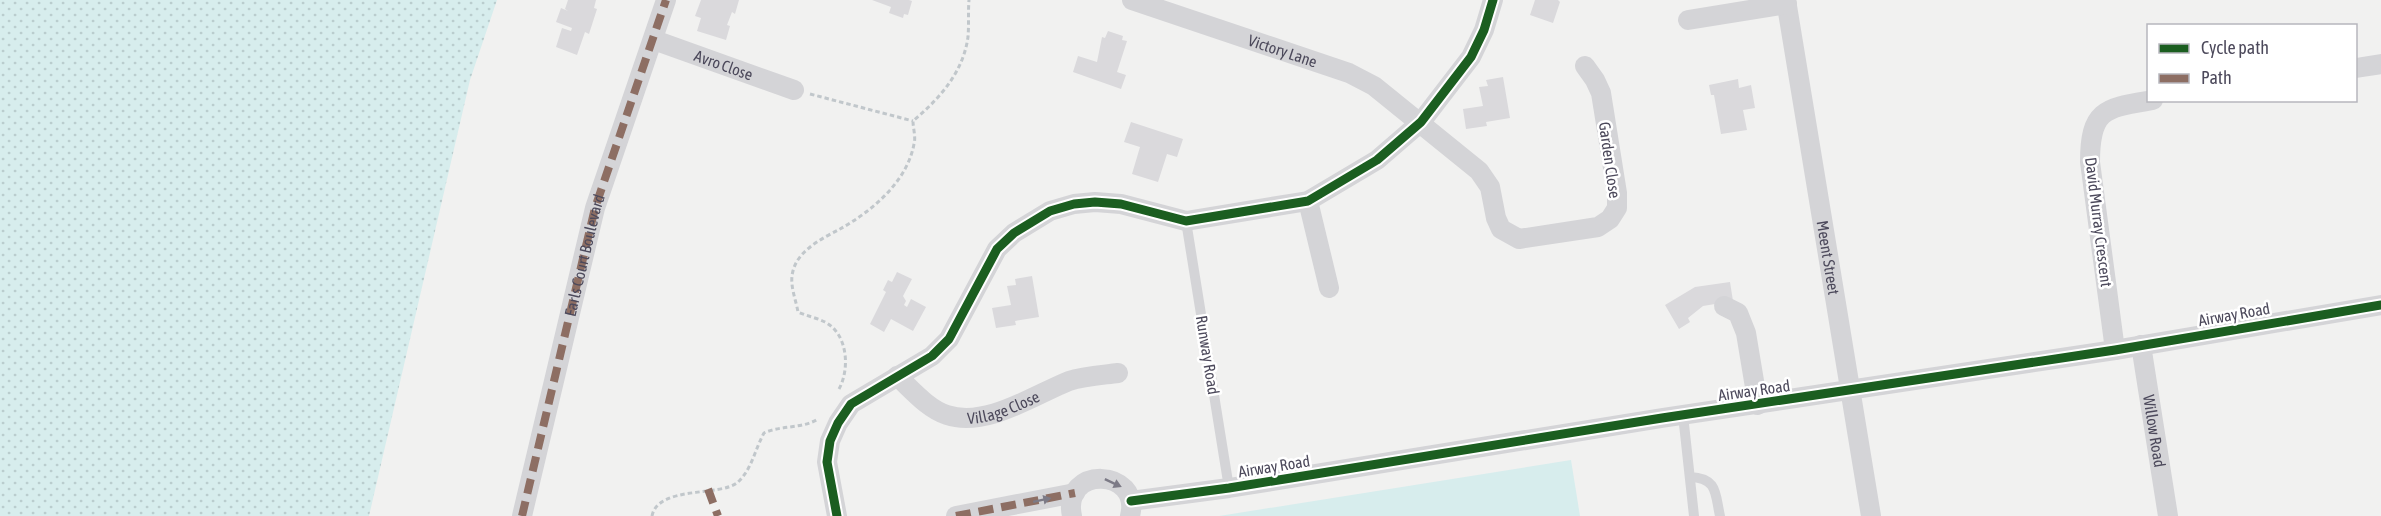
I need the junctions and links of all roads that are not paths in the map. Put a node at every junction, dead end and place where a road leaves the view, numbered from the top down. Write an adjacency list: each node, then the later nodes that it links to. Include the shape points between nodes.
1 (666, 0): 6 (street, Earls Court Boulevard)
2 (1132, 0): 12 (street, Victory Lane, via 1349,73 1374,86)
3 (1493, 0): 12 (street, via 1471,57)
4 (1787, 2): 5 (street); 22 (street, Meent Street)
5 (1688, 20)
6 (654, 40): 10 (street, Avro Close); 29 (street, Earls Court Boulevard, via 595,208)
7 (2381, 64): 9 (street)
8 (1585, 66): 12 (street, Garden Close, via 1601,93 1617,193 1617,208 1599,227 1519,239 1509,235 1501,229 1490,187 1479,171)
9 (2357, 68)
10 (794, 90)
11 (2147, 101): 19 (street, David Murray Crescent, via 2113,107 2100,117 2090,136 2090,162)
12 (1421, 122): 13 (street, via 1377,160)
13 (1308, 201): 14 (street); 15 (street)
14 (1186, 221): 21 (street, via 1121,204 1095,202 1050,211 1014,233 997,249 949,339 932,356); 26 (lane, Runway Road)
15 (1329, 288)
16 (2381, 305): 18 (street, Airway Road)
17 (1724, 306): 23 (street, via 1738,314 1746,333)
18 (2141, 345): 19 (street, Airway Road); 36 (street, Willow Road)
19 (2115, 350): 22 (street, Airway Road)
20 (1118, 373): 21 (street, Village Close, via 1071,380 1005,410 965,418 933,409)
21 (897, 376): 30 (street, via 851,404 830,441 827,462)
22 (1851, 389): 23 (street, Airway Road); 35 (street, Meent Street)
23 (1758, 405): 24 (street, Airway Road)
24 (1683, 415): 25 (lane); 26 (street, Airway Road)
25 (1690, 477): 33 (lane); 34 (lane, via 1712,483)
26 (1228, 488): 28 (street, Airway Road)
27 (1074, 493): 28 (street, one-way to 28, via 1084,482 1113,479 1125,488); 31 (street, one-way to 27); 32 (street)
28 (1131, 508)
29 (522, 516)
30 (837, 516)
31 (956, 516)
32 (1072, 516)
33 (1694, 516)
34 (1720, 516)
35 (1871, 516)
36 (2168, 516)

